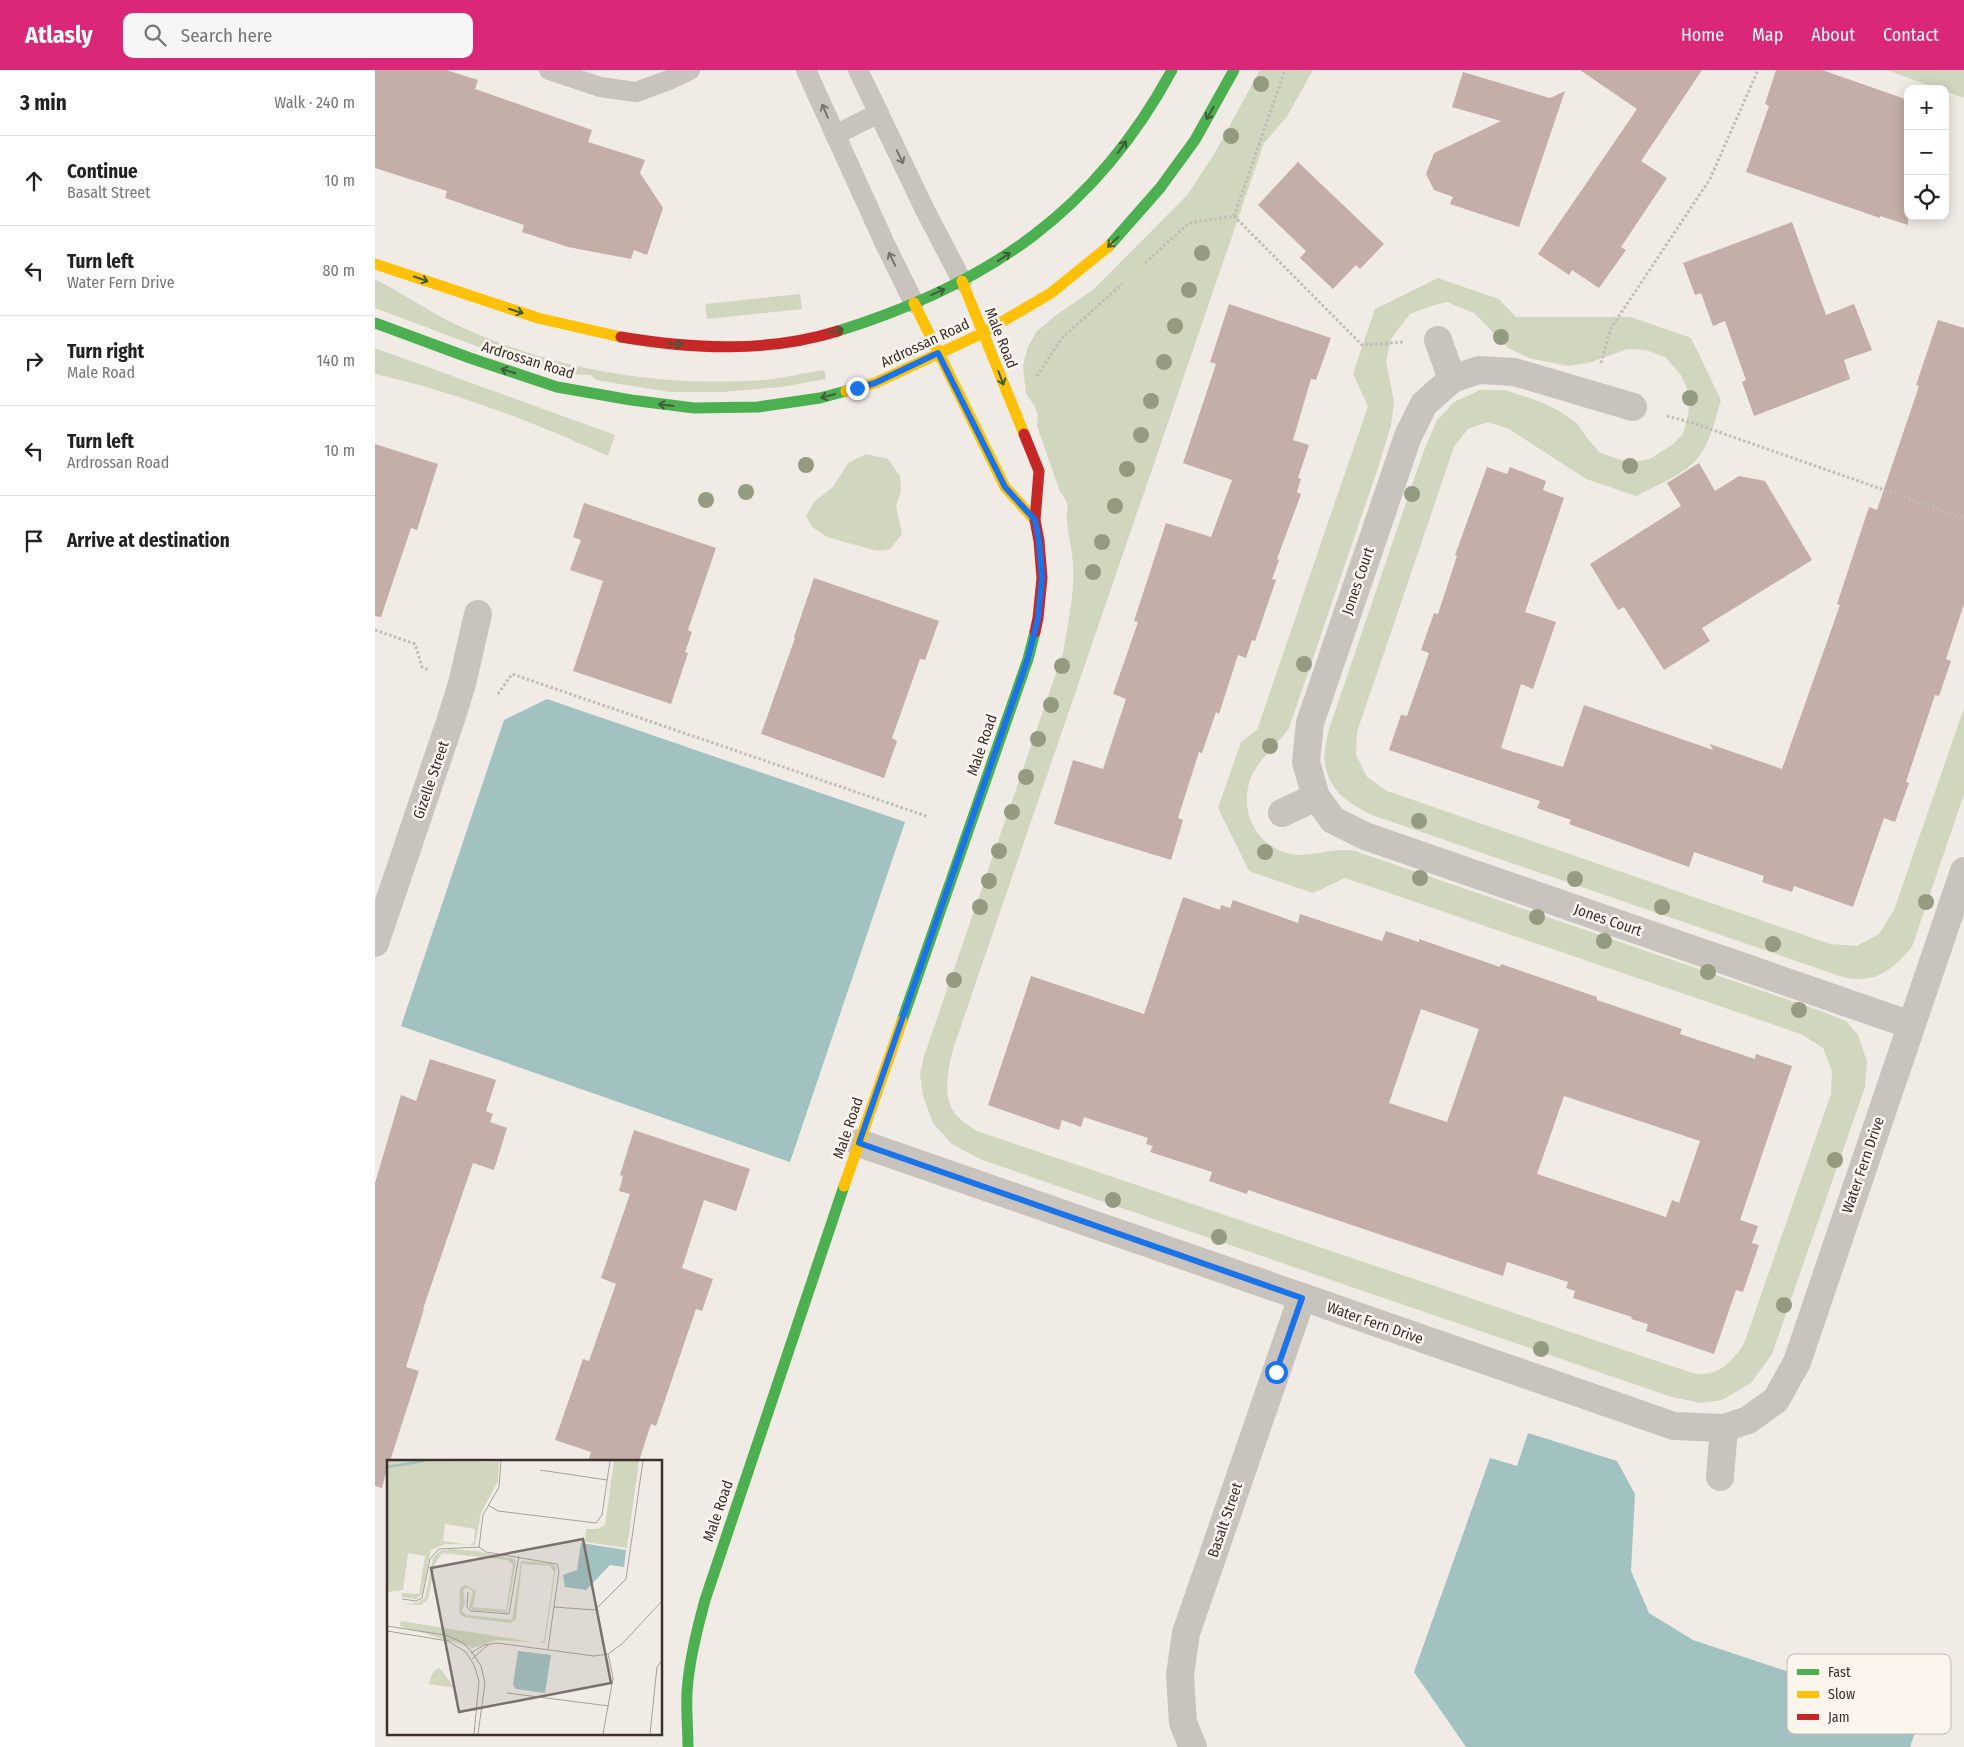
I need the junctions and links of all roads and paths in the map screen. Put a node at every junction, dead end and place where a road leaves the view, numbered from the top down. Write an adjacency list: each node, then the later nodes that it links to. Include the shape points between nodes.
1 (549, 70): 2 (lane, via 600,87 636,92)
2 (690, 70)
3 (806, 70): 10 (lane, one-way to 3)
4 (858, 70): 9 (lane)
5 (1172, 70): 14 (main road, one-way to 5, via 1031,239 1074,202 1113,161 1161,93)
6 (1234, 70): 18 (main road, Ardrossan Road, one-way to 18, via 1195,140 1114,242 1051,293)
7 (1285, 70): 11 (path)
8 (1758, 70): 23 (path, via 1710,179 1611,328)
9 (879, 113): 10 (lane); 14 (lane, one-way to 14)
10 (835, 136): 16 (lane, one-way to 10)
11 (1234, 216): 13 (path, via 1189,223); 19 (path, via 1363,345)
12 (375, 264): 16 (main road, one-way to 16, via 554,323 610,337 708,347 761,346 804,339 846,329)
13 (1139, 268)
14 (962, 281): 16 (main road, one-way to 14); 18 (main road, Male Road)
15 (1125, 281): 21 (path, via 1061,339 1039,375)
16 (914, 303): 20 (main road)
17 (375, 323): 20 (main road, Ardrossan Road, one-way to 17, via 875,383 820,398 758,407 694,408 557,387)
18 (983, 333): 20 (main road, Ardrossan Road); 26 (main road, Male Road, one-way to 26, via 1039,471)
19 (1437, 340): 22 (street)
20 (938, 353): 26 (main road, via 1005,487)
21 (1031, 379)
22 (1451, 379): 23 (street, Jones Court, via 1479,370 1514,372); 30 (street, Jones Court, via 1424,404 1408,436 1310,723 1306,762)
23 (1591, 395): 24 (street, Jones Court)
24 (1633, 407): 25 (path, via 1693,423)
25 (1964, 518)
26 (1035, 520): 36 (main road, Male Road, via 1042,578 1038,618 1028,658)
27 (478, 614): 29 (street, Gizelle Street)
28 (375, 630): 29 (path, via 415,644 423,668)
29 (462, 684): 32 (path, via 495,698 511,674); 34 (street, Gizelle Street)
30 (1316, 797): 31 (street); 35 (street, Jones Court, via 1333,820 1365,836)
31 (1282, 814)
32 (929, 817)
33 (1964, 871): 35 (street, Water Fern Drive)
34 (375, 944)
35 (1911, 1025): 38 (street, Water Fern Drive, via 1797,1362 1776,1400 1748,1420)
36 (859, 1143): 37 (street, Water Fern Drive); 40 (main road, Male Road, via 699,1618 687,1694)
37 (1302, 1298): 38 (street, Water Fern Drive, via 1675,1426); 41 (street, Basalt Street, via 1186,1633 1180,1675 1183,1723)
38 (1724, 1428): 39 (street)
39 (1721, 1477)
40 (688, 1747)
41 (1193, 1747)

